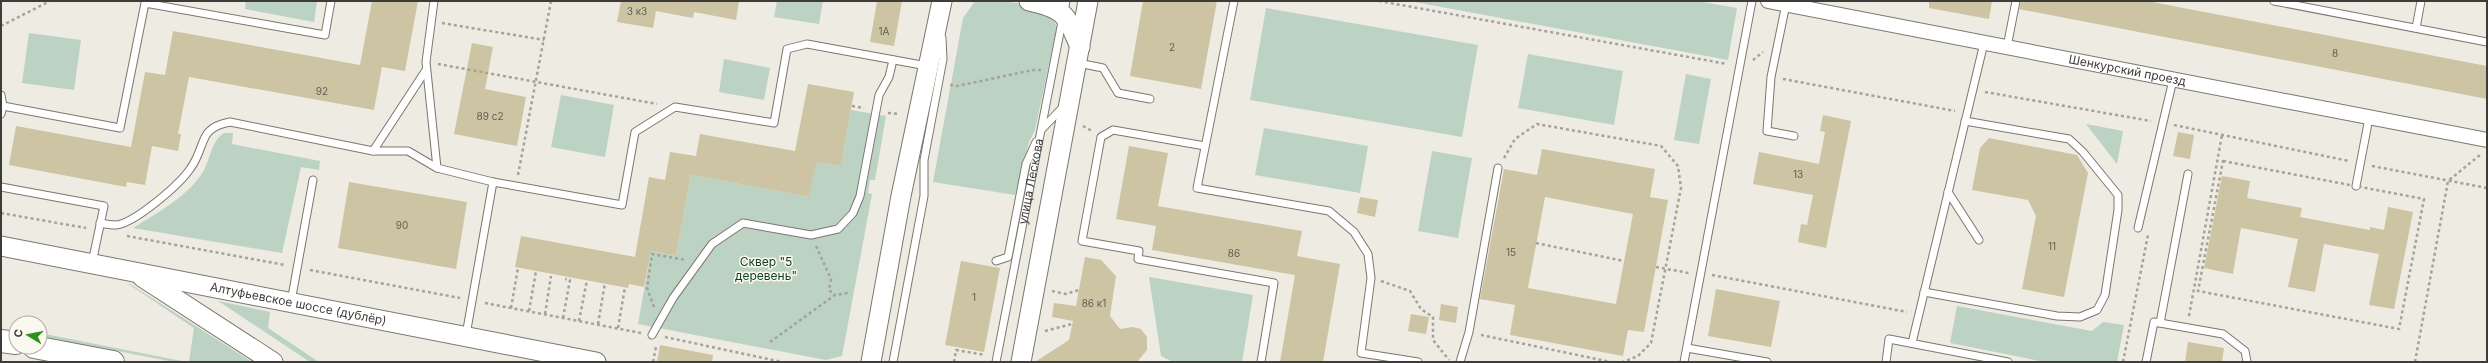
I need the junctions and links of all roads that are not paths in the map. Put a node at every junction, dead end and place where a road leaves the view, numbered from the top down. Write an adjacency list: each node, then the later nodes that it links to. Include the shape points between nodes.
1 (331, 1): 11 (lane, via 325,35)
2 (434, 1): 21 (lane)
3 (1029, 1): 14 (main road)
4 (1088, 1): 19 (main road, улица Лескова)
5 (1234, 1): 34 (lane)
6 (1752, 1): 57 (lane)
7 (1768, 1): 13 (street, Шенкурский проезд)
8 (2016, 1): 18 (lane)
9 (2274, 1): 15 (lane)
10 (2421, 1): 15 (lane)
11 (173, 4): 27 (lane, via 145,3 120,128)
12 (944, 4): 22 (main road); 63 (lane, via 943,59 924,160 924,196)
13 (1786, 4): 17 (street, Шенкурский проезд); 32 (lane, via 1771,77 1766,131)
14 (1065, 7): 19 (main road); 31 (lane, улица Лескова)
15 (2416, 28): 16 (lane)
16 (2487, 42)
17 (1984, 43): 18 (street, Шенкурский проезд); 30 (lane)
18 (2007, 48): 23 (street, Шенкурский проезд)
19 (1079, 55): 25 (main road, улица Лескова); 26 (lane, via 1102,68 1118,93)
20 (893, 60): 22 (lane); 40 (lane, via 807,44 787,49 774,123 675,107 635,132 622,205); 55 (lane, via 889,77 878,96 860,196 853,213 838,229 811,235 743,224 712,244 658,321)
21 (426, 66): 35 (lane); 36 (lane)
22 (927, 66): 62 (main road, via 900,196)
23 (2173, 80): 29 (street, Шенкурский проезд); 45 (lane)
24 (1, 95): 27 (lane)
25 (1071, 97): 31 (lane); 65 (main road, улица Лескова)
26 (1150, 99)
27 (2, 106): 28 (lane)
28 (1, 114)
29 (2369, 118): 33 (street, Шенкурский проезд); 41 (lane)
30 (1965, 121): 43 (lane); 51 (lane, via 2069,139 2118,195 2105,295 2097,310 2080,317 2057,316)
31 (1041, 130): 48 (lane, via 1026,164 1008,257); 64 (lane, улица Лескова)
32 (1794, 136)
33 (2487, 140)
34 (1205, 146): 66 (lane, via 1113,130 1101,137 1082,241 1139,251 1138,259 1274,283); 67 (lane, via 1197,188 1329,211 1354,232 1368,254 1371,278 1361,353)
35 (373, 150): 36 (lane, via 408,150); 44 (lane, via 230,122 216,124 205,134 199,155 178,183 126,222)
36 (437, 168): 40 (lane)
37 (1498, 168): 68 (lane, via 1468,332)
38 (2188, 174): 53 (lane)
39 (313, 180): 52 (lane)
40 (493, 182): 54 (lane)
41 (2356, 186)
42 (1, 187): 44 (lane, via 104,206)
43 (1948, 192): 46 (lane); 51 (lane)
44 (100, 227): 49 (lane)
45 (2138, 228)
46 (1979, 240)
47 (1, 246): 49 (main road, Алтуфьевское шоссе (дублёр))
48 (996, 261)
49 (92, 263): 50 (main road, Алтуфьевское шоссе (дублёр))
50 (132, 271): 52 (main road, Алтуфьевское шоссе (дублёр)); 60 (main road)
51 (1924, 292): 56 (lane)
52 (290, 303): 54 (main road, Алтуфьевское шоссе (дублёр))
53 (2160, 323): 73 (lane, via 2154,322); 74 (lane, via 2223,334 2245,351)
54 (466, 335): 61 (main road, Алтуфьевское шоссе (дублёр))
55 (655, 335)
56 (1912, 343): 71 (lane, via 1890,339); 72 (lane)
57 (1687, 348): 69 (lane); 70 (lane)
58 (48, 350): 59 (main road)
59 (112, 362)
60 (273, 362)
61 (596, 362)
62 (871, 362)
63 (893, 362)
64 (996, 362)
65 (1021, 362)
66 (1261, 362)
67 (1418, 362)
68 (1460, 362)
69 (1684, 362)
70 (1767, 362)
71 (1886, 362)
72 (2008, 362)
73 (2146, 362)
74 (2247, 362)

